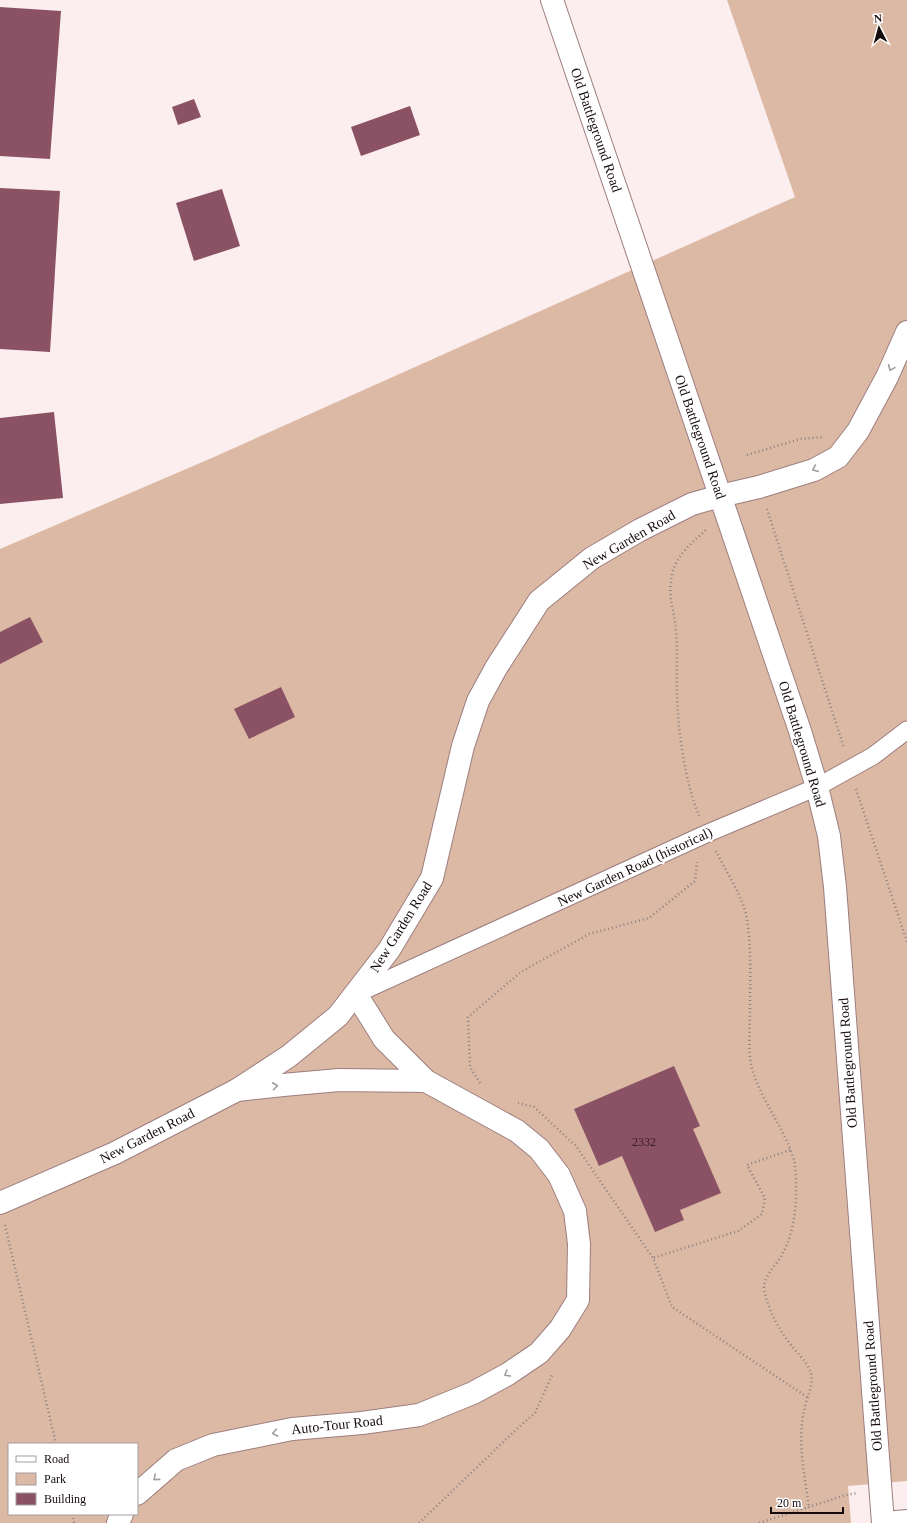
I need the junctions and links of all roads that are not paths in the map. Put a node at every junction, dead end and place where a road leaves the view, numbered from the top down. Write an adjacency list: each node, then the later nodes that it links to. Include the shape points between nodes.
1 (552, 0): 3 (street, Old Battleground Road)
2 (907, 332): 3 (street, one-way to 3, via 887,377 854,437 838,457 814,470)
3 (720, 496): 5 (street, Old Battleground Road); 6 (street, New Garden Road, via 692,504 640,530 592,558 539,601 478,701 462,746 432,878 389,950)
4 (907, 730): 5 (street, New Garden Road (historical), via 872,756)
5 (817, 787): 6 (street, New Garden Road (historical), via 703,835); 12 (street, Old Battleground Road, via 829,836 835,887)
6 (356, 994): 7 (street, via 384,1039); 8 (street, New Garden Road, via 338,1016 314,1037)
7 (426, 1081): 8 (street, one-way to 7, via 338,1080); 10 (street, Auto-Tour Road, one-way to 10, via 517,1131 539,1149 559,1176 575,1211 579,1244 578,1300 560,1329 539,1353 508,1374 473,1393 418,1415 362,1424 292,1429 213,1445 176,1460)
8 (237, 1090): 9 (street, New Garden Road)
9 (2, 1211)
10 (138, 1493)
11 (907, 1520): 12 (street)
12 (884, 1523)

